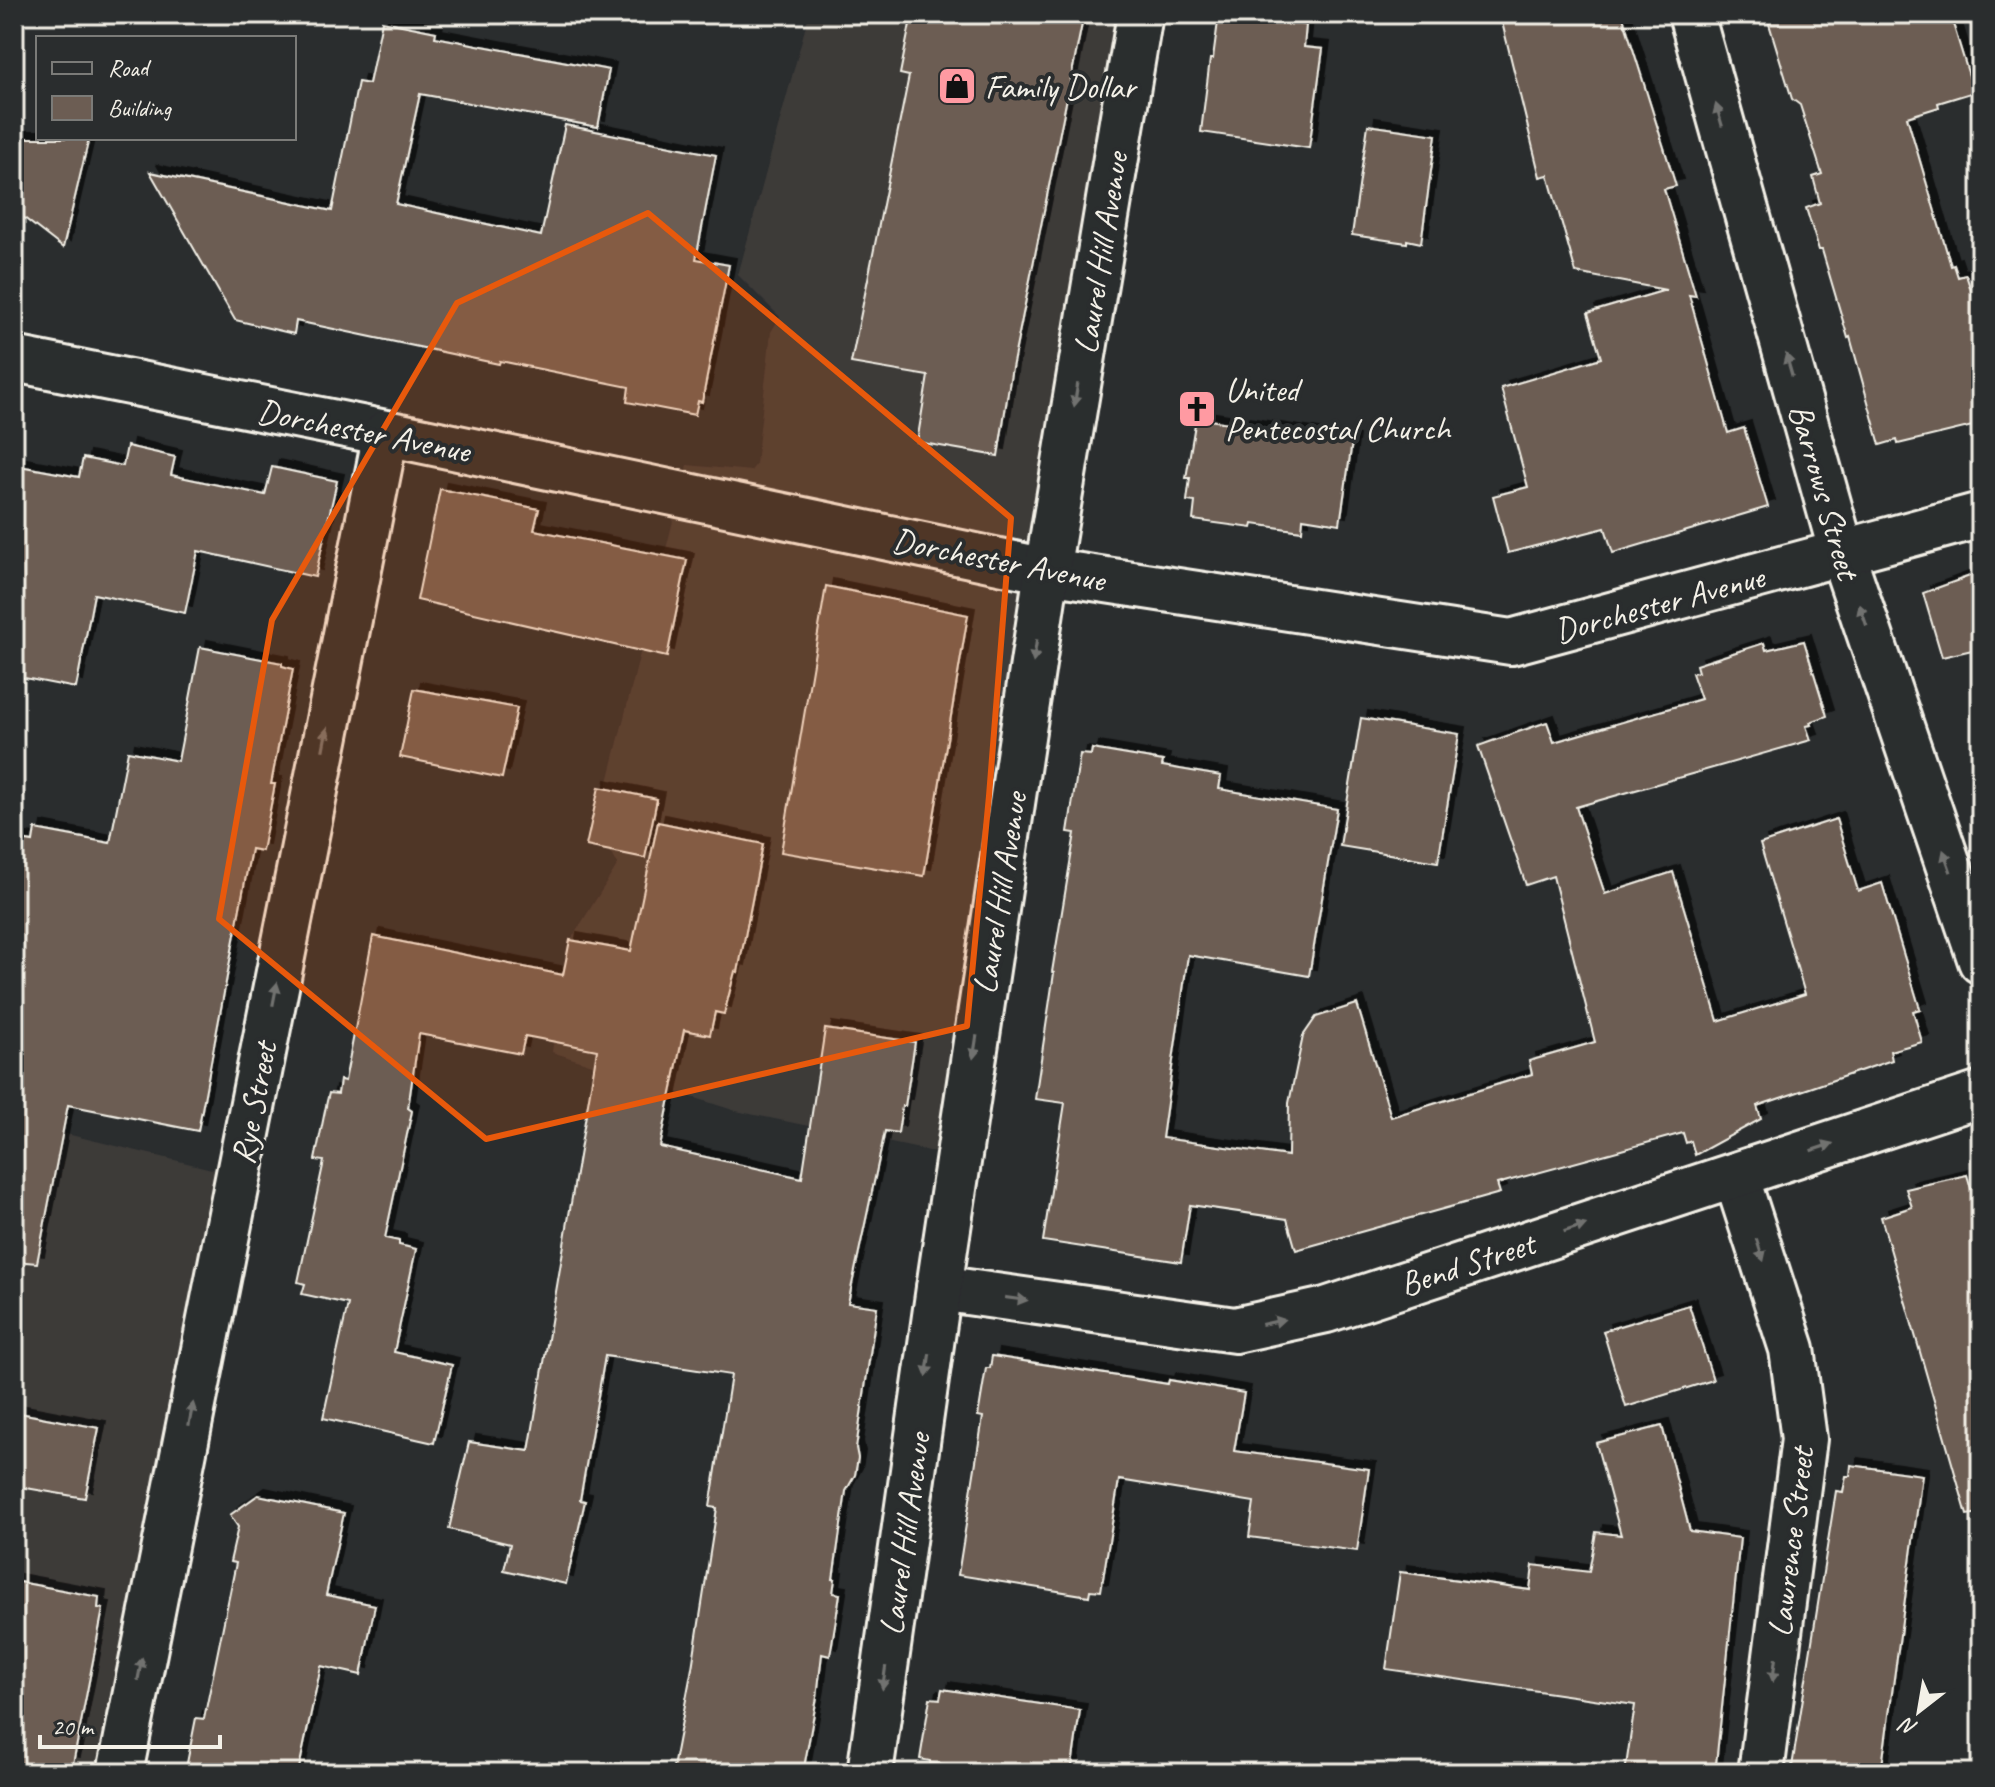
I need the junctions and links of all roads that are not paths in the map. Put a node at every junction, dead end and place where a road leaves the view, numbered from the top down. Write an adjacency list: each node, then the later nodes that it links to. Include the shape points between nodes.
1 (1140, 14): 7 (street, Laurel Hill Avenue, one-way to 7)
2 (1691, 14): 6 (street, Barrows Street, one-way to 2)
3 (14, 359): 4 (street, Dorchester Avenue)
4 (386, 433): 7 (street, Dorchester Avenue); 12 (street, Rye Street, one-way to 4)
5 (1981, 515): 6 (street, Dorchester Avenue)
6 (1842, 553): 7 (street, Dorchester Avenue, via 1511,642); 8 (street, Barrows Street, one-way to 6)
7 (1047, 571): 11 (street, Laurel Hill Avenue, one-way to 11)
8 (1981, 961)
9 (1981, 1094): 10 (street, Bend Street, one-way to 9)
10 (1736, 1176): 11 (street, Bend Street, one-way to 10, via 1235,1330 1326,1310); 14 (street, Lawrence Street, one-way to 14, via 1792,1349 1804,1439)
11 (939, 1288): 13 (street, Laurel Hill Avenue, one-way to 13)
12 (120, 1773)
13 (870, 1773)
14 (1761, 1773)

